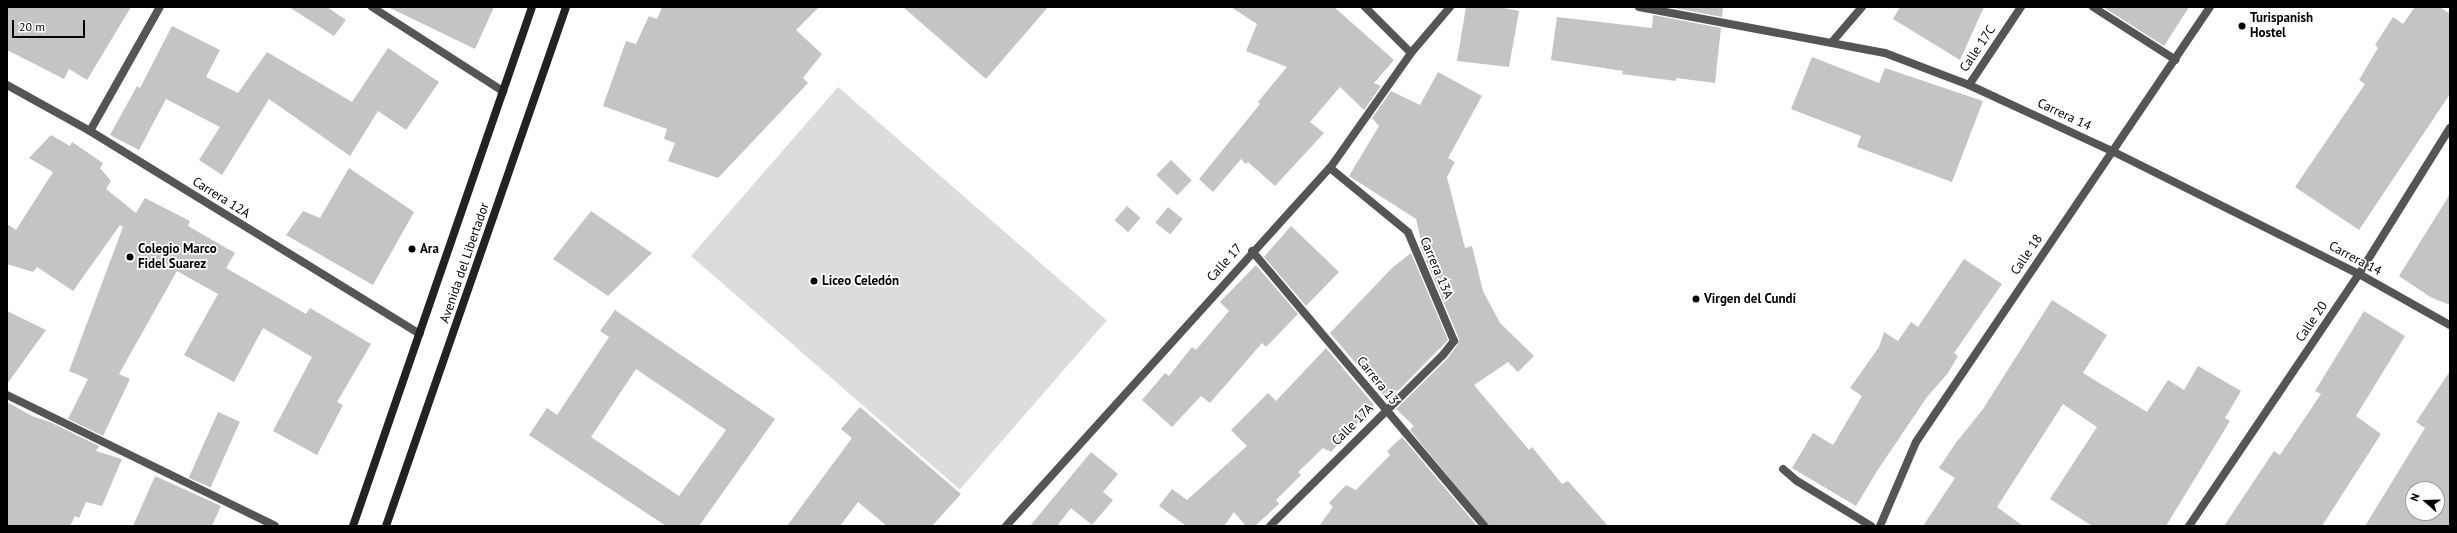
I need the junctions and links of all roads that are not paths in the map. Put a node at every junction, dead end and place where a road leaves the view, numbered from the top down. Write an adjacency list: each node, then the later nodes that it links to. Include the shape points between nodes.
1 (160, 7): 19 (street)
2 (372, 7): 17 (street)
3 (532, 7): 17 (main road, Avenida del Libertador)
4 (566, 7): 32 (main road, Avenida del Libertador)
5 (1365, 7): 13 (street)
6 (1450, 7): 13 (street, Calle 17)
7 (1639, 7): 12 (street, Carrera 14)
8 (1862, 7): 12 (street)
9 (2021, 7): 16 (street, Calle 17C)
10 (2093, 7): 14 (street)
11 (2210, 7): 14 (street, Calle 18)
12 (1832, 42): 16 (street, Carrera 14, via 1885,53)
13 (1411, 54): 21 (street, Calle 17)
14 (2176, 60): 20 (street, Calle 18)
15 (7, 85): 19 (street, Carrera 12A)
16 (1969, 85): 20 (street, Carrera 14)
17 (503, 91): 25 (main road, Avenida del Libertador)
18 (2450, 128): 23 (street, Calle 20)
19 (90, 131): 25 (street, Carrera 12A)
20 (2112, 151): 23 (street, Carrera 14); 37 (street, Calle 18, via 1916,442)
21 (1330, 168): 22 (street, Calle 17); 26 (street, Carrera 13A, via 1408,232)
22 (1252, 251): 28 (street, Carrera 13); 33 (street, Calle 17)
23 (2358, 274): 24 (street, Carrera 14); 38 (street, Calle 20)
24 (2450, 326)
25 (420, 334): 31 (main road, Avenida del Libertador)
26 (1454, 341): 28 (street, Calle 17A, via 1443,355)
27 (7, 395): 30 (street)
28 (1385, 410): 34 (street, Calle 17A); 35 (street, Carrera 13)
29 (1783, 469): 36 (street, via 1797,481)
30 (275, 526)
31 (353, 526)
32 (386, 526)
33 (1006, 526)
34 (1270, 526)
35 (1484, 526)
36 (1870, 526)
37 (1880, 526)
38 (2189, 526)

